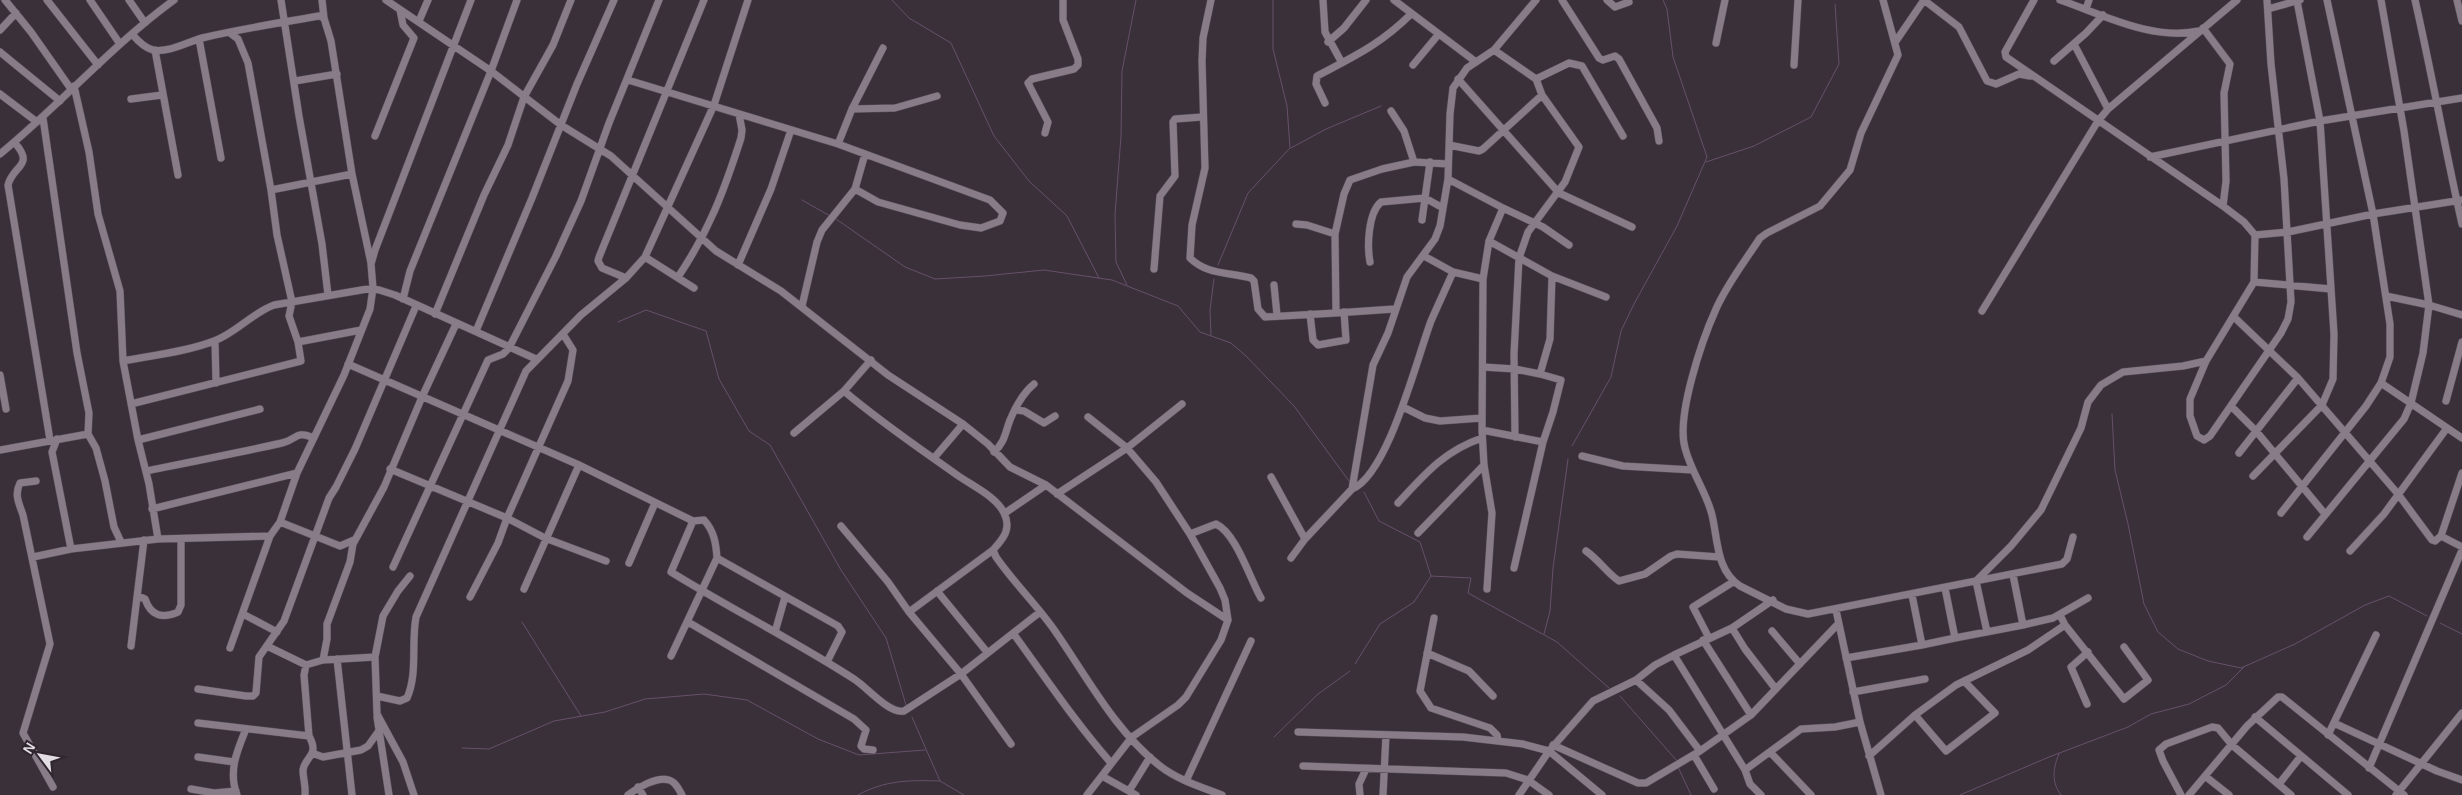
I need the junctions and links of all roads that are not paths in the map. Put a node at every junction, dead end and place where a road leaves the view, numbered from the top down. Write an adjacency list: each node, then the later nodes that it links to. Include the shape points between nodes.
1 (5, 0): 43 (street)
2 (47, 0): 72 (street)
3 (90, 0): 62 (street)
4 (128, 0): 50 (street)
5 (281, 0): 49 (street)
6 (322, 0): 46 (street)
7 (386, 0): 42 (street)
8 (428, 0): 48 (street)
9 (471, 0): 64 (street)
10 (517, 0): 75 (street)
11 (572, 0): 88 (street, via 553,45)
12 (614, 0): 105 (street)
13 (659, 0): 80 (street)
14 (704, 0): 83 (street)
15 (748, 0): 94 (street)
16 (1063, 0): 109 (street, via 1063,20 1078,65 1074,69 1032,78 1028,83 1048,122)
17 (1211, 0): 101 (street, via 1203,38)
18 (1323, 0): 60 (street)
19 (1366, 0): 60 (street)
20 (1394, 0): 44 (street)
21 (1536, 0): 67 (street)
22 (1562, 0): 112 (street, via 1599,58 1615,56 1620,59 1657,128)
23 (1607, 0): 39 (street, via 1615,8)
24 (1725, 0): 61 (street)
25 (1798, 0): 74 (street)
26 (1883, 0): 59 (street)
27 (1924, 0): 59 (street); 77 (street, via 1959,27 1987,81 1996,84 2019,74)
28 (2034, 0): 77 (street, via 2005,55)
29 (2060, 0): 40 (street)
30 (2089, 0): 40 (street)
31 (2237, 0): 53 (street)
32 (2267, 0): 41 (street)
33 (2299, 0): 41 (street); 104 (street)
34 (2327, 0): 100 (street)
35 (2381, 0): 97 (street)
36 (2415, 0): 93 (street)
37 (2457, 0): 47 (street)
38 (172, 1): 50 (street)
39 (1629, 2)
40 (2086, 9): 45 (street)
41 (2268, 9): 108 (street)
42 (400, 10): 48 (street); 110 (street, via 403,25 414,38)
43 (16, 13): 51 (street); 82 (street)
44 (1411, 14): 56 (street); 71 (street, via 1369,50)
45 (2103, 15): 53 (street, via 2169,34); 63 (street)
46 (324, 18): 49 (street); 76 (street)
47 (2462, 20)
48 (419, 21): 64 (street)
49 (283, 22): 52 (street); 81 (street)
50 (145, 23): 55 (street)
51 (0, 30)
52 (240, 30): 54 (street); 58 (street)
53 (2201, 30): 96 (street); 113 (street, via 2230,64 2224,93)
54 (230, 33): 57 (street); 58 (street)
55 (132, 34): 62 (street); 66 (street)
56 (1438, 35): 70 (street); 73 (street)
57 (199, 39): 66 (street); 121 (street)
58 (238, 39): 131 (street, via 248,63)
59 (1896, 41): 253 (street, via 1898,55 1861,133 1850,170 1820,206 1760,238 1716,309 1698,358 1684,417 1684,448)
60 (1328, 42): 71 (street)
61 (1716, 42)
62 (120, 44): 72 (street)
63 (2074, 44): 69 (street); 96 (street)
64 (454, 45): 75 (street); 157 (street)
65 (883, 48): 95 (street)
66 (155, 50): 85 (street)
67 (1494, 50): 70 (street); 79 (street)
68 (0, 52): 91 (street)
69 (2054, 60)
70 (1476, 62): 78 (street)
71 (1342, 63): 92 (street, via 1314,80)
72 (98, 65): 82 (street)
73 (1413, 65)
74 (1794, 65)
75 (492, 71): 88 (street); 174 (street, via 421,244)
76 (337, 74): 81 (street); 125 (street)
77 (2034, 77): 103 (street)
78 (1458, 79): 106 (street); 116 (street, via 1451,97)
79 (1536, 79): 86 (street); 111 (street, via 1569,63 1582,66)
80 (628, 80): 83 (street); 118 (street)
81 (295, 81): 129 (street)
82 (73, 87): 91 (street); 198 (street, via 89,152 98,214 120,292)
83 (668, 91): 94 (street); 127 (street)
84 (0, 94): 102 (street)
85 (162, 95): 90 (street); 126 (street)
86 (1542, 95): 106 (street); 132 (street, via 1579,147)
87 (937, 96): 95 (street, via 895,108)
88 (524, 98): 105 (street); 182 (street, via 508,145)
89 (2462, 98): 93 (street)
90 (130, 99)
91 (60, 101): 102 (street)
92 (1325, 103)
93 (2438, 103): 97 (street); 134 (street)
94 (714, 105): 99 (street); 137 (street)
95 (852, 108): 115 (street)
96 (2108, 108): 103 (street)
97 (2400, 109): 100 (street); 136 (street)
98 (1391, 111): 122 (street, via 1404,131)
99 (739, 114): 107 (street); 150 (street, via 741,138)
100 (2352, 116): 104 (street); 140 (street)
101 (1202, 117): 159 (street, via 1175,119 1173,122 1175,176 1160,196); 185 (street, via 1204,168 1192,224 1190,258 1206,270 1251,278 1262,315)
102 (40, 120): 114 (street); 233 (street, via 89,413)
103 (2098, 121): 120 (street); 180 (street)
104 (2320, 122): 108 (street); 144 (street)
105 (561, 125): 118 (street); 189 (street)
106 (1504, 129): 116 (street, via 1479,151); 132 (street)
107 (791, 130): 115 (street); 158 (street, via 771,189)
108 (2280, 130): 113 (street); 147 (street)
109 (1045, 133)
110 (375, 136)
111 (1623, 136)
112 (1659, 140)
113 (2225, 142): 120 (street); 135 (street)
114 (14, 143): 117 (street); 238 (street, via 22,151 24,160 8,185)
115 (838, 144): 119 (street)
116 (1449, 145): 124 (street)
117 (2, 149)
118 (600, 150): 127 (street); 194 (street, via 560,249)
119 (865, 154): 130 (street); 130 (street, via 990,200 1000,208 1002,216 1000,221 981,228 960,225 878,202)
120 (2150, 157): 135 (street)
121 (221, 158)
122 (1414, 162): 123 (street); 148 (street, via 1350,180)
123 (1430, 162): 124 (street); 133 (street)
124 (1448, 164): 128 (street)
125 (352, 174): 129 (street); 157 (street)
126 (178, 175)
127 (634, 177): 137 (street); 163 (street, via 598,261 602,268)
128 (1448, 179): 138 (street); 139 (street)
129 (310, 182): 131 (street); 171 (street)
130 (854, 189): 178 (street, via 822,230)
131 (271, 190): 175 (street)
132 (1559, 193): 143 (street); 146 (street)
133 (1425, 198): 138 (street); 141 (street); 156 (street, via 1386,200 1376,207 1369,248)
134 (2459, 200): 136 (street); 145 (street)
135 (2224, 206): 149 (street, via 2244,222)
136 (2416, 207): 140 (street); 176 (street)
137 (669, 208): 150 (street); 154 (street)
138 (1443, 208): 153 (street, via 1440,226)
139 (1503, 208): 143 (street); 151 (street)
140 (2373, 214): 144 (street); 172 (street)
141 (1422, 220)
142 (1296, 224): 148 (street, via 1307,224)
143 (1535, 224): 152 (street); 155 (street, via 1528,232)
144 (2327, 224): 147 (street); 170 (street)
145 (2462, 224)
146 (1632, 227)
147 (2288, 232): 149 (street); 166 (street)
148 (1335, 234): 181 (street)
149 (2254, 236): 165 (street)
150 (703, 239): 158 (street); 162 (street)
151 (1489, 241): 155 (street); 164 (street)
152 (1569, 245)
153 (1424, 256): 160 (street); 179 (street, via 1407,278)
154 (645, 257): 162 (street); 163 (street)
155 (1518, 258): 161 (street); 202 (street)
156 (1370, 262)
157 (371, 264): 168 (street)
158 (738, 265): 178 (street, via 760,276)
159 (1154, 269)
160 (1453, 272): 164 (street); 218 (street, via 1432,320)
161 (1552, 276): 173 (street); 203 (street, via 1550,339)
162 (678, 277): 169 (street)
163 (626, 278): 190 (street, via 589,307)
164 (1483, 279): 201 (street)
165 (2254, 282): 166 (street); 186 (street)
166 (2292, 284): 170 (street); 195 (street, via 2288,319)
167 (1274, 285): 185 (street)
168 (373, 288): 171 (street); 174 (street); 188 (street, via 370,309)
169 (694, 288)
170 (2331, 289): 216 (street, via 2334,371 2331,388)
171 (328, 295): 175 (street)
172 (2386, 296): 176 (street); 208 (street, via 2391,341 2390,357)
173 (1606, 297)
174 (403, 299): 177 (street)
175 (292, 302): 191 (street, via 262,309); 192 (street, via 289,316)
176 (2429, 305): 184 (street); 213 (street, via 2423,353)
177 (416, 306): 182 (street); 206 (street)
178 (802, 306): 197 (street)
179 (1394, 309): 181 (street); 263 (street, via 1368,382 1365,421)
180 (1982, 311)
181 (1340, 313): 183 (street); 183 (street, via 1346,340 1318,345 1313,340)
182 (435, 314): 187 (street)
183 (1310, 314): 185 (street)
184 (2462, 315)
185 (1277, 316)
186 (2234, 317): 195 (street); 199 (street)
187 (456, 324): 189 (street); 211 (street)
188 (361, 330): 192 (street); 200 (street)
189 (476, 331): 194 (street)
190 (563, 334): 196 (street); 241 (street, via 573,350 572,366)
191 (215, 341): 198 (street); 207 (street)
192 (298, 342): 207 (street, via 301,361)
193 (2462, 342): 212 (street)
194 (509, 348): 196 (street); 222 (street, via 488,360)
195 (2270, 349): 205 (street); 217 (street)
196 (536, 359): 229 (street, via 526,371)
197 (871, 360): 210 (street); 226 (street, via 888,375)
198 (123, 361): 214 (street)
199 (2206, 361): 217 (street, via 2189,406 2199,438 2207,439); 305 (street, via 2123,372 2100,384 2088,402 2081,428 2041,510)
200 (348, 364): 206 (street); 235 (street)
201 (1482, 367): 202 (street); 225 (street)
202 (1515, 369): 203 (street); 234 (street)
203 (1540, 374): 240 (street, via 1560,380 1554,412)
204 (0, 375): 219 (street)
205 (2298, 378): 216 (street); 230 (street)
206 (384, 379): 211 (street); 282 (street, via 329,498)
207 (216, 383): 214 (street)
208 (2381, 383): 213 (street); 231 (street)
209 (1034, 384): 221 (street, via 1023,395)
210 (844, 391): 232 (street); 248 (street)
211 (422, 396): 222 (street); 252 (street)
212 (2446, 401)
213 (2411, 403): 227 (street); 249 (street, via 2404,419)
214 (131, 404): 239 (street)
215 (1182, 404): 242 (street)
216 (2322, 405): 231 (street); 246 (street)
217 (2231, 406): 230 (street)
218 (1403, 407): 225 (street, via 1440,421); 263 (street, via 1365,481)
219 (6, 409)
220 (260, 410): 239 (street)
221 (1016, 410): 223 (street, via 1044,423); 244 (street, via 1004,441)
222 (462, 413): 229 (street); 261 (street)
223 (1055, 416)
224 (1088, 417): 242 (street)
225 (1482, 418): 228 (street)
226 (963, 424): 244 (street); 248 (street)
227 (2446, 428): 237 (street); 265 (street)
228 (1482, 430): 234 (street); 236 (street)
229 (500, 431): 241 (street); 266 (street)
230 (2256, 432): 245 (street); 246 (street)
231 (2347, 432): 249 (street); 262 (street)
232 (794, 433)
233 (88, 434): 238 (street); 289 (street, via 96,448 114,527)
234 (1515, 437): 240 (street)
235 (314, 438): 254 (street, via 302,433 286,442 252,451); 255 (street)
236 (1482, 438): 251 (street); 268 (street, via 1461,445 1449,454)
237 (2462, 438)
238 (54, 440): 243 (street); 291 (street, via 52,452)
239 (138, 440): 254 (street)
240 (1543, 442): 302 (street)
241 (539, 448): 250 (street); 273 (street)
242 (1127, 448): 264 (street); 278 (street, via 1156,482)
243 (0, 450)
244 (994, 452): 260 (street, via 1010,467)
245 (2239, 453)
246 (2274, 454): 257 (street); 262 (street)
247 (1582, 456): 253 (street, via 1623,466)
248 (934, 458): 270 (street, via 988,495)
249 (2368, 459): 265 (street); 272 (street)
250 (579, 465): 267 (street); 284 (street)
251 (1484, 465): 277 (street); 309 (street, via 1492,513)
252 (390, 469): 261 (street); 288 (street, via 384,487)
253 (1693, 470): 296 (street, via 1708,501)
254 (146, 471): 269 (street)
255 (296, 473): 269 (street); 275 (street)
256 (2462, 473): 281 (street)
257 (2253, 476)
258 (1271, 477): 286 (street)
259 (36, 481): 295 (street, via 20,483 17,489)
260 (1046, 485): 264 (street); 270 (street)
261 (429, 486): 266 (street); 301 (street)
262 (2303, 488): 271 (street); 272 (street)
263 (1352, 489): 286 (street)
264 (1057, 494): 325 (street, via 1179,588)
265 (2398, 494): 281 (street, via 2432,540); 294 (street, via 2370,532)
266 (468, 503): 273 (street); 364 (street, via 416,617 413,686 407,698 400,701)
267 (655, 503): 274 (street); 300 (street)
268 (1398, 503)
269 (152, 509): 287 (street, via 156,530)
270 (1004, 513): 292 (street, via 1006,535)
271 (2282, 513)
272 (2325, 514): 280 (street)
273 (507, 518): 284 (street); 315 (street)
274 (692, 521): 297 (street, via 704,520 711,528); 311 (street, via 670,572)
275 (280, 522): 279 (street); 282 (street)
276 (841, 526): 320 (street)
277 (1418, 533)
278 (1190, 534): 316 (street, via 1216,524 1221,526); 325 (street, via 1220,588)
279 (270, 536): 285 (street); 322 (street)
280 (2307, 536)
281 (2441, 536): 290 (street)
282 (315, 537): 288 (street, via 340,546); 332 (street)
283 (2073, 537): 303 (street, via 2065,562)
284 (545, 538): 299 (street); 308 (street)
285 (181, 539): 287 (street); 313 (street, via 181,605 178,612 158,616 151,611 146,599)
286 (1305, 539): 298 (street)
287 (151, 540): 289 (street); 313 (street)
288 (354, 540): 353 (street, via 350,562 327,624)
289 (121, 542): 291 (street)
290 (2462, 548): 385 (street)
291 (71, 549): 295 (street)
292 (994, 550): 310 (street); 321 (street, via 1002,566)
293 (1586, 551): 296 (street, via 1620,581 1645,574 1677,554)
294 (2350, 551)
295 (33, 557): 411 (street, via 50,644 23,734)
296 (1719, 557): 306 (street)
297 (717, 558): 311 (street); 314 (street)
298 (1291, 558)
299 (606, 561)
300 (629, 563)
301 (393, 567)
302 (1514, 568)
303 (2013, 575): 305 (street); 328 (street)
304 (410, 576): 350 (street, via 383,616)
305 (1976, 581): 307 (street); 334 (street)
306 (1733, 582): 318 (street); 338 (street, via 1693,607)
307 (1945, 588): 312 (street); 337 (street)
308 (524, 589)
309 (1487, 589)
310 (937, 591): 320 (street); 345 (street)
311 (703, 592): 326 (street); 333 (street)
312 (1912, 595): 319 (street); 340 (street)
313 (138, 596): 341 (street)
314 (786, 597): 333 (street); 354 (street, via 838,626 842,632)
315 (470, 598)
316 (1261, 598)
317 (2088, 598): 323 (street)
318 (1773, 600): 319 (street, via 1808,614); 330 (street)
319 (1836, 610): 327 (street)
320 (909, 612): 357 (street)
321 (1040, 612): 335 (street); 382 (street, via 1096,694)
322 (243, 614): 332 (street); 344 (street)
323 (2060, 615): 328 (street); 329 (street)
324 (1434, 618): 347 (street)
325 (1228, 620): 382 (street, via 1221,640 1186,697)
326 (688, 622): 349 (street); 388 (street, via 854,719 866,730 861,746)
327 (1838, 624): 351 (street); 355 (street)
328 (2022, 625): 334 (street)
329 (2065, 625): 346 (street); 360 (street, via 2028,650)
330 (1732, 628): 338 (street); 361 (street)
331 (1772, 631): 355 (street)
332 (277, 632): 342 (street)
333 (775, 632): 354 (street)
334 (1987, 632): 337 (street)
335 (1013, 633): 345 (street); 398 (street, via 1066,708)
336 (2376, 635): 373 (street)
337 (1955, 638): 340 (street)
338 (1706, 639): 348 (street); 369 (street)
339 (1251, 641): 407 (street)
340 (1922, 645): 351 (street)
341 (131, 646)
342 (268, 646): 356 (street); 362 (street, via 259,657 256,693 252,696)
343 (2124, 647): 346 (street, via 2148,680 2124,699)
344 (230, 648)
345 (987, 652): 357 (street)
346 (2088, 652): 366 (street, via 2071,667)
347 (1427, 653): 365 (street, via 1469,671); 383 (street, via 1420,691 1431,708 1490,728 1498,734)
348 (1674, 655): 359 (street); 381 (street)
349 (671, 656)
350 (375, 657): 352 (street); 364 (street)
351 (1846, 658): 363 (street)
352 (337, 659): 353 (street); 389 (street)
353 (322, 660): 356 (street)
354 (827, 662): 357 (street, via 898,712)
355 (1800, 664): 361 (street)
356 (306, 665): 380 (street)
357 (961, 674): 384 (street)
358 (1925, 678): 363 (street)
359 (1636, 680): 387 (street, via 1593,701); 392 (street, via 1674,715)
360 (1964, 681): 370 (street); 370 (street, via 1995,713 1946,751)
361 (1775, 688): 369 (street)
362 (198, 689)
363 (1854, 692): 372 (street)
364 (377, 696): 368 (street)
365 (1493, 696)
366 (2087, 704)
367 (2462, 713): 399 (street)
368 (377, 714): 376 (street); 421 (street, via 403,762)
369 (1751, 715): 381 (street)
370 (1916, 716): 393 (street)
371 (2256, 717): 379 (street, via 2282,697); 386 (street); 394 (street)
372 (1860, 722): 390 (street, via 1835,727 1806,727); 393 (street)
373 (2334, 723): 379 (street); 385 (street)
374 (198, 724): 375 (street)
375 (246, 729): 380 (street); 397 (street)
376 (378, 732): 389 (street, via 365,749); 420 (street)
377 (1298, 732): 378 (street)
378 (1386, 735): 383 (street); 403 (street)
379 (2328, 735): 401 (street)
380 (308, 736): 391 (street, via 313,744)
381 (1722, 736): 392 (street); 404 (street)
382 (1132, 737): 396 (street); 398 (street)
383 (1498, 740): 387 (street)
384 (1012, 744)
385 (2378, 744): 399 (street); 401 (street)
386 (2232, 745): 406 (street); 410 (street); 436 (street, via 2218,728 2212,727 2161,748 2159,753)
387 (1551, 748): 392 (street, via 1642,784); 408 (street); 432 (street)
388 (873, 750)
389 (349, 752): 391 (street, via 323,757); 419 (street)
390 (1770, 752): 404 (street); 434 (street)
391 (312, 753): 418 (street, via 304,769)
392 (1697, 753): 414 (street)
393 (1869, 756): 435 (street)
394 (2301, 756): 410 (street); 440 (street)
395 (198, 757): 397 (street)
396 (1150, 757): 407 (street); 415 (street)
397 (234, 762): 416 (street, via 232,776)
398 (1111, 763): 405 (street)
399 (2422, 763): 409 (street); 417 (street)
400 (1303, 766): 402 (street)
401 (2370, 768): 417 (street)
402 (1366, 769): 403 (street); 428 (street, via 1359,784)
403 (1385, 769): 408 (street, via 1506,773); 429 (street)
404 (1745, 770): 433 (street, via 1750,784)
405 (1102, 776): 415 (street); 425 (street)
406 (2205, 776): 437 (street); 438 (street)
407 (1186, 780): 427 (street)
408 (1528, 780): 430 (street); 431 (street)
409 (2462, 780)
410 (2279, 784): 439 (street)
411 (53, 787)
412 (638, 787): 422 (street); 423 (street); 424 (street, via 670,780)
413 (191, 789): 416 (street)
414 (1714, 789)
415 (1129, 791): 426 (street)
416 (237, 793)
417 (2399, 794)
418 (305, 795)
419 (352, 795)
420 (389, 795)
421 (414, 795)
422 (628, 795)
423 (643, 795)
424 (682, 795)
425 (1087, 795)
426 (1136, 795)
427 (1222, 795)
428 (1360, 795)
429 (1383, 795)
430 (1519, 795)
431 (1549, 795)
432 (1602, 795)
433 (1761, 795)
434 (1811, 795)
435 (1881, 795)
436 (2181, 795)
437 (2189, 795)
438 (2230, 795)
439 (2291, 795)
440 (2348, 795)

